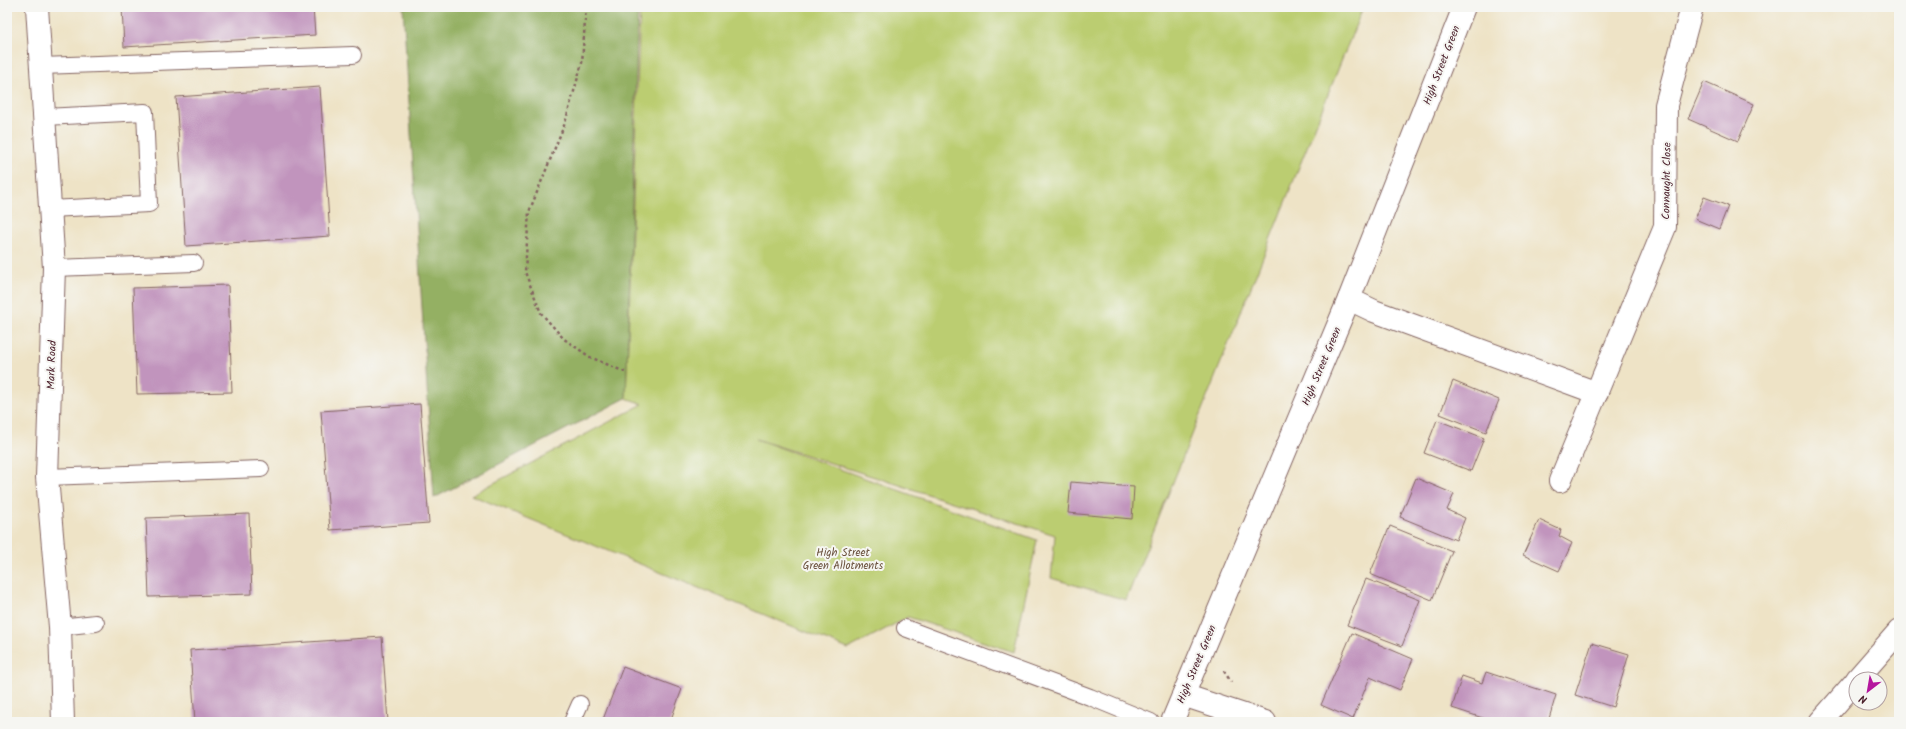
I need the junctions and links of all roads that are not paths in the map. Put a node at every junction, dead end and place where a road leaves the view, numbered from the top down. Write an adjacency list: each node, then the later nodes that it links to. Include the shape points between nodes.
1 (37, 7): 5 (street, Mark Road)
2 (1464, 7): 10 (street, High Street Green)
3 (1692, 7): 11 (street, Connaught Close, via 1666,106 1665,227)
4 (353, 55): 5 (lane)
5 (41, 66): 6 (street, Mark Road)
6 (44, 117): 7 (street, Mark Road); 7 (lane, via 145,112 149,204)
7 (50, 209): 9 (street, Mark Road)
8 (194, 263): 9 (lane)
9 (54, 268): 13 (street, Mark Road)
10 (1349, 299): 11 (street, via 1374,311); 21 (street, High Street Green)
11 (1597, 393): 14 (street, Connaught Close)
12 (260, 469): 13 (lane)
13 (46, 478): 16 (street, Mark Road)
14 (1560, 481)
15 (96, 623): 16 (lane)
16 (60, 627): 23 (street, Mark Road)
17 (905, 628): 25 (lane)
18 (1899, 631): 19 (street)
19 (1865, 671)
20 (1848, 690): 28 (street)
21 (1183, 695): 26 (street, High Street Green); 27 (street)
22 (580, 704): 24 (lane)
23 (63, 722)
24 (572, 722)
25 (1151, 722)
26 (1172, 722)
27 (1265, 722)
28 (1820, 722)

